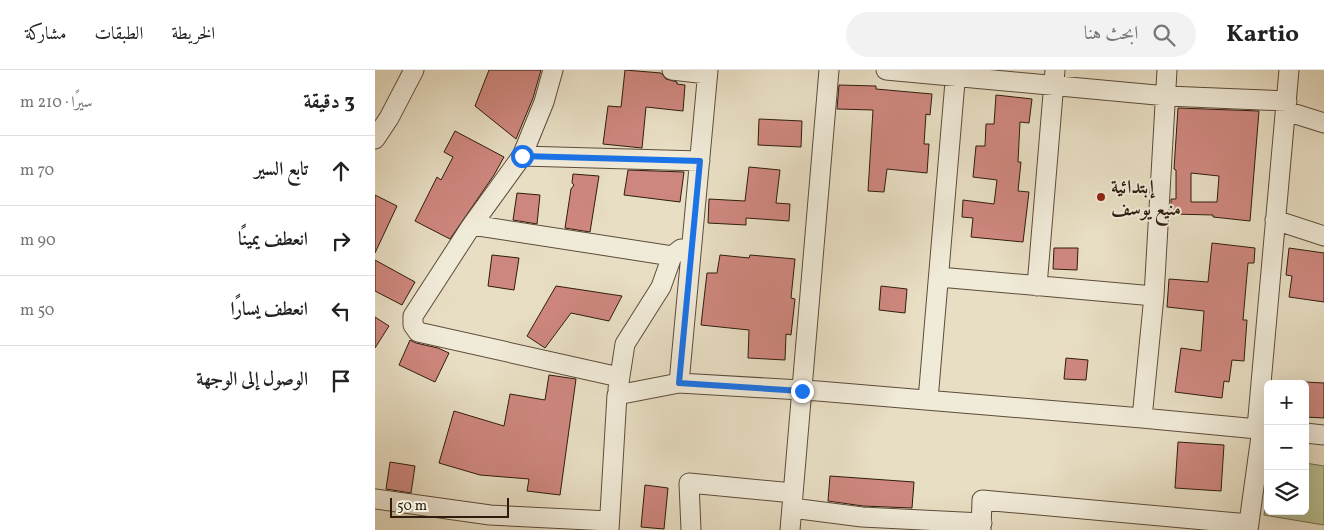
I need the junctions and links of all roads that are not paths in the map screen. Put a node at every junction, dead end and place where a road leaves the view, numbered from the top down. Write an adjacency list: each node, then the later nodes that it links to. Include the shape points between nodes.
1 (414, 70): 14 (street)
2 (553, 70): 15 (street)
3 (671, 70): 8 (street)
4 (829, 70): 27 (street)
5 (887, 70): 9 (street)
6 (1167, 70): 11 (street)
7 (1289, 70): 12 (street)
8 (708, 72): 16 (street)
9 (956, 73): 10 (street); 22 (street)
10 (1055, 78): 11 (street); 23 (street)
11 (1167, 96): 12 (street); 24 (street)
12 (1286, 106): 13 (street); 17 (street)
13 (1324, 123)
14 (375, 139)
15 (522, 156): 16 (street); 18 (street)
16 (700, 161): 20 (street)
17 (1275, 220): 19 (street); 31 (street)
18 (472, 225): 21 (street); 25 (street, via 413,316 413,325 418,332)
19 (1324, 236)
20 (692, 240): 21 (street); 26 (street)
21 (672, 256): 25 (street, via 661,287 625,344)
22 (939, 277): 23 (street); 29 (street)
23 (1037, 286): 24 (street)
24 (1154, 296): 30 (street)
25 (619, 377): 28 (street)
26 (679, 383): 27 (street); 28 (street)
27 (802, 391): 29 (street); 35 (street)
28 (617, 395): 38 (street)
29 (928, 400): 30 (street)
30 (1142, 418): 31 (street)
31 (1262, 429): 40 (street)
32 (1309, 433): 33 (street)
33 (1324, 435)
34 (375, 500): 36 (street)
35 (793, 500): 37 (street); 41 (street, via 689,483); 42 (street)
36 (489, 522): 38 (street)
37 (862, 523): 39 (street)
38 (609, 526)
39 (982, 526): 40 (street, via 982,500)
40 (1248, 527)
41 (691, 530)
42 (790, 530)

